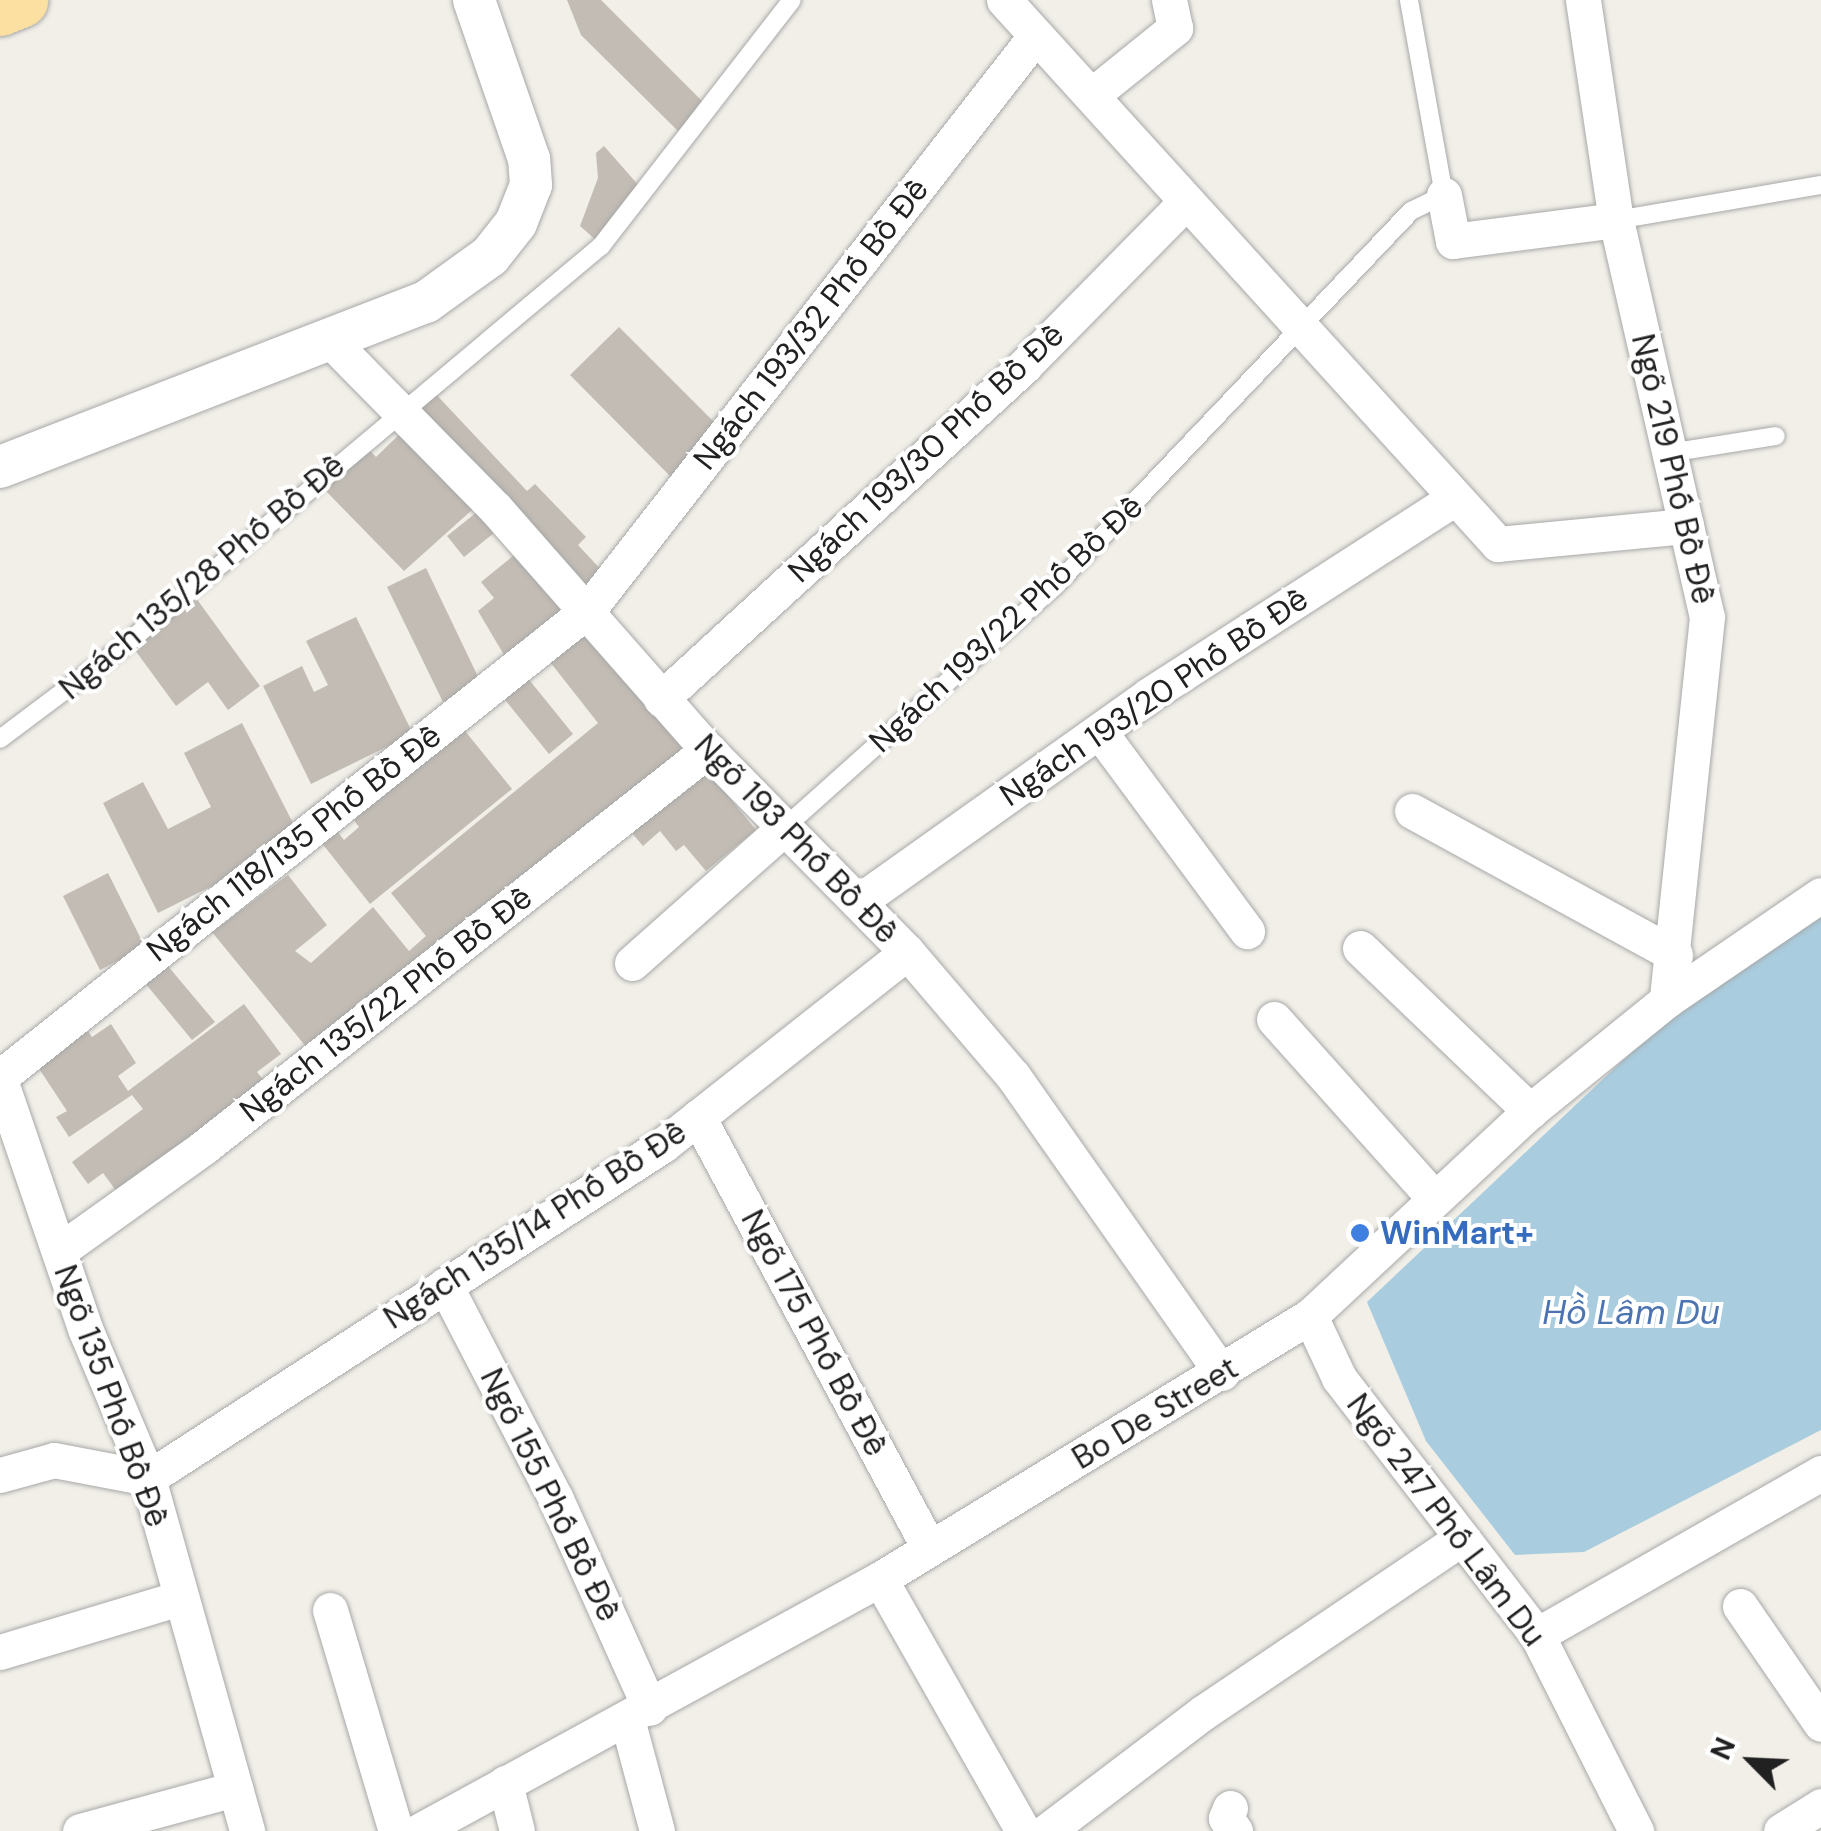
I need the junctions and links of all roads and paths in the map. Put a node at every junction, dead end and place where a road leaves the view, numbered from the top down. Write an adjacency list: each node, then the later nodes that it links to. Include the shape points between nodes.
1 (20, 0): 8 (main road)
2 (474, 0): 16 (street, via 529,158 531,185 516,224 460,282)
3 (792, 0): 17 (lane, Ngách 135/28 Phố Bồ Đề, via 601,246)
4 (1004, 0): 9 (street)
5 (1169, 0): 10 (street, via 1174,28)
6 (1409, 0): 12 (lane)
7 (1583, 0): 14 (street, Ngõ 219 Phố Bồ Đề)
8 (0, 8)
9 (1034, 38): 10 (street); 23 (street, Ngách 193/32 Phố Bồ Đề)
10 (1092, 95): 13 (street)
11 (1821, 185): 14 (lane)
12 (1444, 195): 14 (street, via 1453,241); 15 (lane, Ngách 193/22 Phố Bồ Đề, via 1411,211)
13 (1186, 202): 15 (street); 24 (street, Ngách 193/30 Phố Bồ Đề, via 1024,366)
14 (1616, 220): 19 (street, Ngõ 219 Phố Bồ Đề)
15 (1306, 328): 21 (street); 29 (lane, Ngách 193/22 Phố Bồ Đề, via 1056,586)
16 (329, 339): 17 (street, Ngõ 193 Phố Bồ Đề); 20 (street)
17 (402, 412): 23 (street, Ngõ 193 Phố Bồ Đề); 26 (lane, Ngách 135/28 Phố Bồ Đề, via 120,650)
18 (1776, 436): 19 (lane)
19 (1670, 453): 22 (street, Ngõ 219 Phố Bồ Đề)
20 (0, 467)
21 (1453, 498): 22 (street, via 1498,544); 25 (street, Ngách 193/20 Phố Bồ Đề)
22 (1686, 526): 35 (street, Ngõ 219 Phố Bồ Đề, via 1708,618)
23 (588, 610): 24 (street, Ngõ 193 Phố Bồ Đề); 39 (street, Ngách 118/135 Phố Bồ Đề)
24 (660, 698): 27 (street, Ngõ 193 Phố Bồ Đề)
25 (1099, 731): 31 (street, Ngách 193/20 Phố Bồ Đề); 32 (street)
26 (0, 739)
27 (708, 750): 29 (street, Ngõ 193 Phố Bồ Đề); 43 (street, Ngách 135/22 Phố Bồ Đề, via 204,1147)
28 (1412, 811): 35 (street)
29 (784, 828): 31 (street, Ngõ 193 Phố Bồ Đề); 36 (street)
30 (1821, 894): 37 (street, Bo De Street)
31 (858, 902): 34 (street, Ngõ 193 Phố Bồ Đề)
32 (1247, 932)
33 (1360, 948): 40 (street)
34 (907, 952): 41 (street, Ngách 135/14 Phố Bồ Đề); 46 (street, Ngõ 193 Phố Bồ Đề, via 1013,1076)
35 (1675, 956): 37 (street, Ngõ 219 Phố Bồ Đề)
36 (632, 963)
37 (1666, 1000): 40 (street, Bo De Street)
38 (1274, 1019): 42 (street)
39 (0, 1078): 43 (street, Ngõ 135 Phố Bồ Đề)
40 (1530, 1111): 42 (street, Bo De Street)
41 (698, 1118): 44 (street, Ngách 135/14 Phố Bồ Đề); 51 (street, Ngõ 175 Phố Bồ Đề)
42 (1436, 1199): 45 (street, Bo De Street)
43 (58, 1251): 49 (street, Ngõ 135 Phố Bồ Đề)
44 (445, 1285): 49 (street, Ngách 135/14 Phố Bồ Đề); 58 (street, Ngõ 155 Phố Bồ Đề, via 555,1497)
45 (1310, 1316): 46 (street, Bo De Street); 50 (street, Ngõ 247 Phố Lâm Du, via 1339,1378)
46 (1222, 1374): 51 (street, Bo De Street)
47 (1821, 1473): 56 (street)
48 (0, 1475): 49 (street, via 54,1460)
49 (148, 1478): 53 (street, Ngõ 135 Phố Bồ Đề)
50 (1462, 1538): 56 (street, Ngõ 247 Phố Lâm Du); 70 (street, via 1204,1712)
51 (929, 1548): 52 (street, Bo De Street)
52 (880, 1579): 58 (street, Bo De Street); 69 (street)
53 (177, 1599): 57 (street); 61 (street, Ngõ 135 Phố Bồ Đề)
54 (1740, 1606): 59 (street)
55 (330, 1610): 65 (street)
56 (1537, 1635): 71 (street, Ngõ 247 Phố Lâm Du)
57 (0, 1652)
58 (639, 1713): 60 (street, Bo De Street); 68 (street, Ngõ 155 Phố Bồ Đề)
59 (1821, 1724)
60 (505, 1783): 66 (street, Bo De Street); 67 (street)
61 (234, 1789): 63 (street); 64 (street, Ngõ 135 Phố Bồ Đề)
62 (1821, 1806): 72 (street)
63 (80, 1831)
64 (247, 1831)
65 (396, 1831)
66 (419, 1831)
67 (518, 1831)
68 (657, 1831)
69 (1022, 1831)
70 (1048, 1831)
71 (1636, 1831)
72 (1781, 1831)

